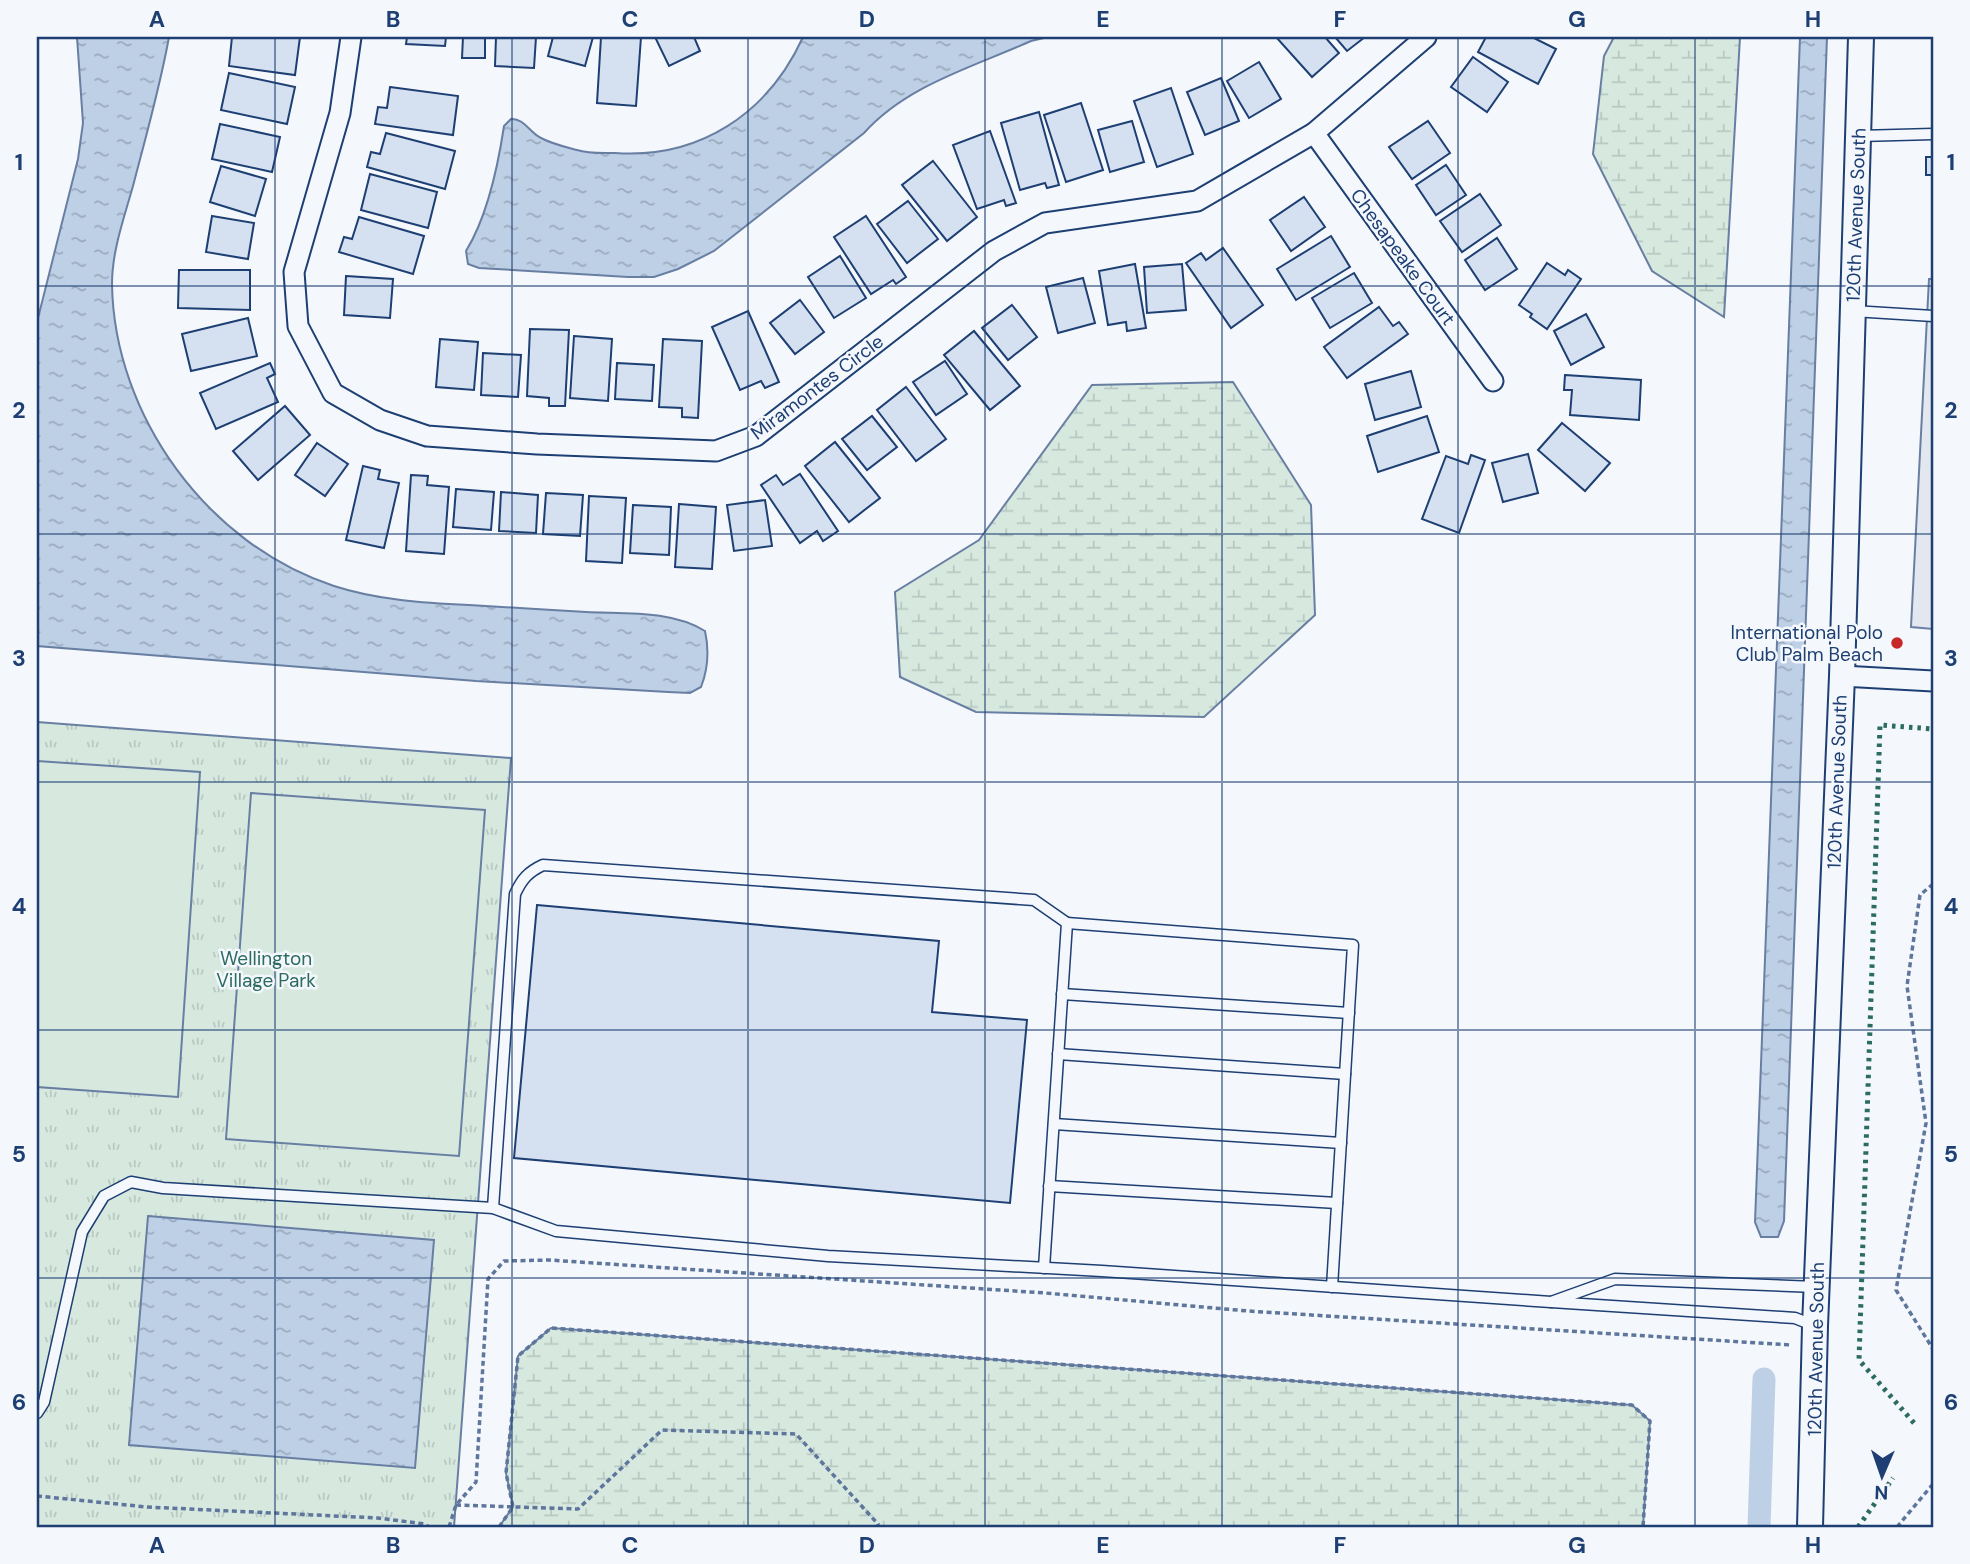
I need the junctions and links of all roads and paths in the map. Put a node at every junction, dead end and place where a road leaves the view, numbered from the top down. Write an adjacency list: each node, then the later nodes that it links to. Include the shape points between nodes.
1 (351, 37): 4 (street, Miramontes Circle, via 340,113 294,272 298,326 333,393 380,420 427,436 716,451 756,436 994,251 1045,223 1197,201)
2 (1426, 37): 4 (street, Miramontes Circle)
3 (1861, 37): 6 (street, 120th Avenue South)
4 (1314, 133): 9 (street, Chesapeake Court)
5 (1933, 134): 6 (lane)
6 (1858, 136): 7 (street, 120th Avenue South)
7 (1853, 311): 8 (lane); 10 (street, 120th Avenue South)
8 (1933, 316)
9 (1493, 381)
10 (1842, 676): 11 (street); 25 (street, 120th Avenue South)
11 (1933, 681)
12 (1933, 884): 29 (path, via 1920,895 1907,986 1926,1123 1896,1290)
13 (1067, 923): 14 (lane); 15 (lane, via 1353,945); 22 (lane, via 1034,901 543,865 522,878 515,894)
14 (1062, 994): 15 (lane); 16 (lane)
15 (1349, 1013): 17 (lane)
16 (1058, 1055): 17 (lane); 18 (lane)
17 (1345, 1074): 19 (lane)
18 (1054, 1124): 19 (lane); 20 (lane)
19 (1341, 1143): 21 (lane)
20 (1049, 1186): 21 (lane); 23 (lane)
21 (1337, 1203): 24 (lane)
22 (493, 1208): 23 (lane, via 556,1231 828,1256); 30 (lane, via 163,1188 131,1182 104,1196 82,1233 44,1402)
23 (1044, 1268): 24 (lane)
24 (1332, 1287): 26 (lane)
25 (1816, 1287): 26 (lane, via 1615,1279); 27 (street, 120th Avenue South)
26 (1551, 1302): 27 (lane, via 1795,1318)
27 (1815, 1326): 40 (street, 120th Avenue South)
28 (1793, 1345): 33 (path, via 549,1260 504,1261 488,1279 476,1482)
29 (1933, 1349)
30 (37, 1413)
31 (1933, 1484): 41 (path)
32 (37, 1496): 35 (path, via 147,1507 378,1518)
33 (456, 1505): 34 (path); 36 (path)
34 (513, 1507): 37 (path); 38 (path, via 578,1509 662,1430 796,1434); 39 (path, via 506,1473 518,1356 551,1328 1632,1405 1650,1420)
35 (429, 1527)
36 (449, 1527)
37 (499, 1527)
38 (878, 1527)
39 (1643, 1527)
40 (1811, 1527)
41 (1897, 1527)

